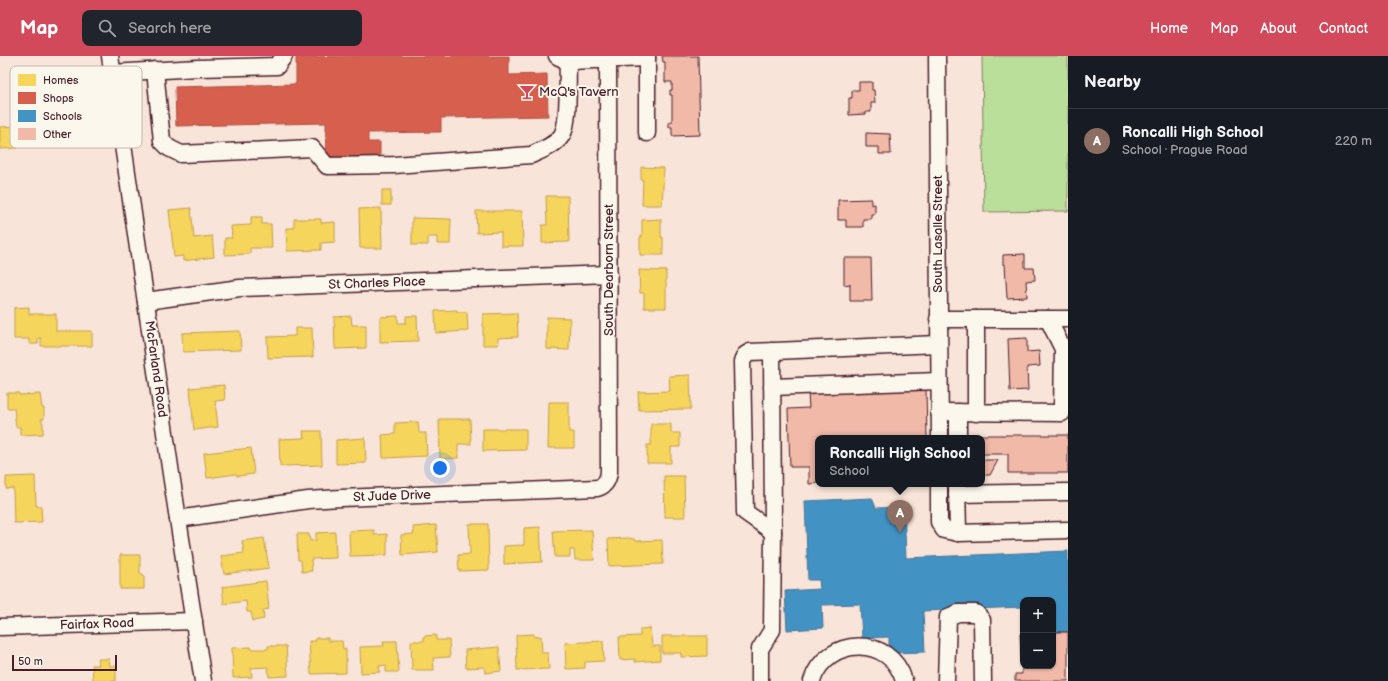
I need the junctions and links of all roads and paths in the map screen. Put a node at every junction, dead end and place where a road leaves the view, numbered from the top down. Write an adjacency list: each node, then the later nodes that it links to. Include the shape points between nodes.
1 (110, 56): 7 (street, McFarland Road)
2 (284, 56): 8 (street, via 277,66)
3 (937, 56): 14 (street, South Lasalle Street)
4 (647, 57): 5 (street); 10 (street)
5 (608, 58): 6 (street); 12 (street, South Dearborn Street)
6 (562, 59): 8 (street, via 567,121 562,135 550,146 531,155 394,165 327,166 312,148 181,154 162,141)
7 (111, 66)
8 (155, 70): 9 (street)
9 (142, 71)
10 (647, 132)
11 (123, 148): 13 (street, McFarland Road)
12 (609, 274): 13 (street, St Charles Place, via 240,288); 29 (street, South Dearborn Street, via 609,472)
13 (146, 301): 33 (street, McFarland Road)
14 (938, 319): 15 (street); 18 (street, South Lasalle Street)
15 (976, 319): 16 (street); 25 (street)
16 (1048, 319): 17 (street); 19 (street)
17 (1068, 319)
18 (938, 344): 20 (street); 21 (street, South Lasalle Street)
19 (1065, 349): 26 (street)
20 (772, 351): 22 (street); 35 (street, via 750,352 745,355 742,362 745,512)
21 (938, 381): 22 (street); 23 (street, South Lasalle Street)
22 (772, 386): 35 (street)
23 (939, 412): 24 (street); 27 (street, South Lasalle Street)
24 (958, 412): 25 (street); 28 (street)
25 (976, 413): 26 (street)
26 (1065, 416)
27 (940, 435)
28 (958, 435)
29 (606, 483): 33 (street, St Jude Drive, via 597,488 308,500)
30 (940, 487): 36 (street, via 939,522 944,530)
31 (957, 489): 32 (street); 36 (street)
32 (1068, 492)
33 (178, 519): 37 (street, McFarland Road)
34 (1068, 530): 36 (street)
35 (773, 532): 40 (street, via 772,630 760,649)
36 (958, 533)
37 (194, 621): 38 (street, Fairfax Road); 39 (street, McFarland Road)
38 (0, 627)
39 (203, 681)
40 (760, 681)
41 (812, 681): 42 (street, via 822,662 834,652 847,647 861,646 875,649 887,656 897,666)
42 (904, 681)
43 (946, 681): 44 (street, via 948,617 958,613 976,613 982,620)
44 (983, 681)

